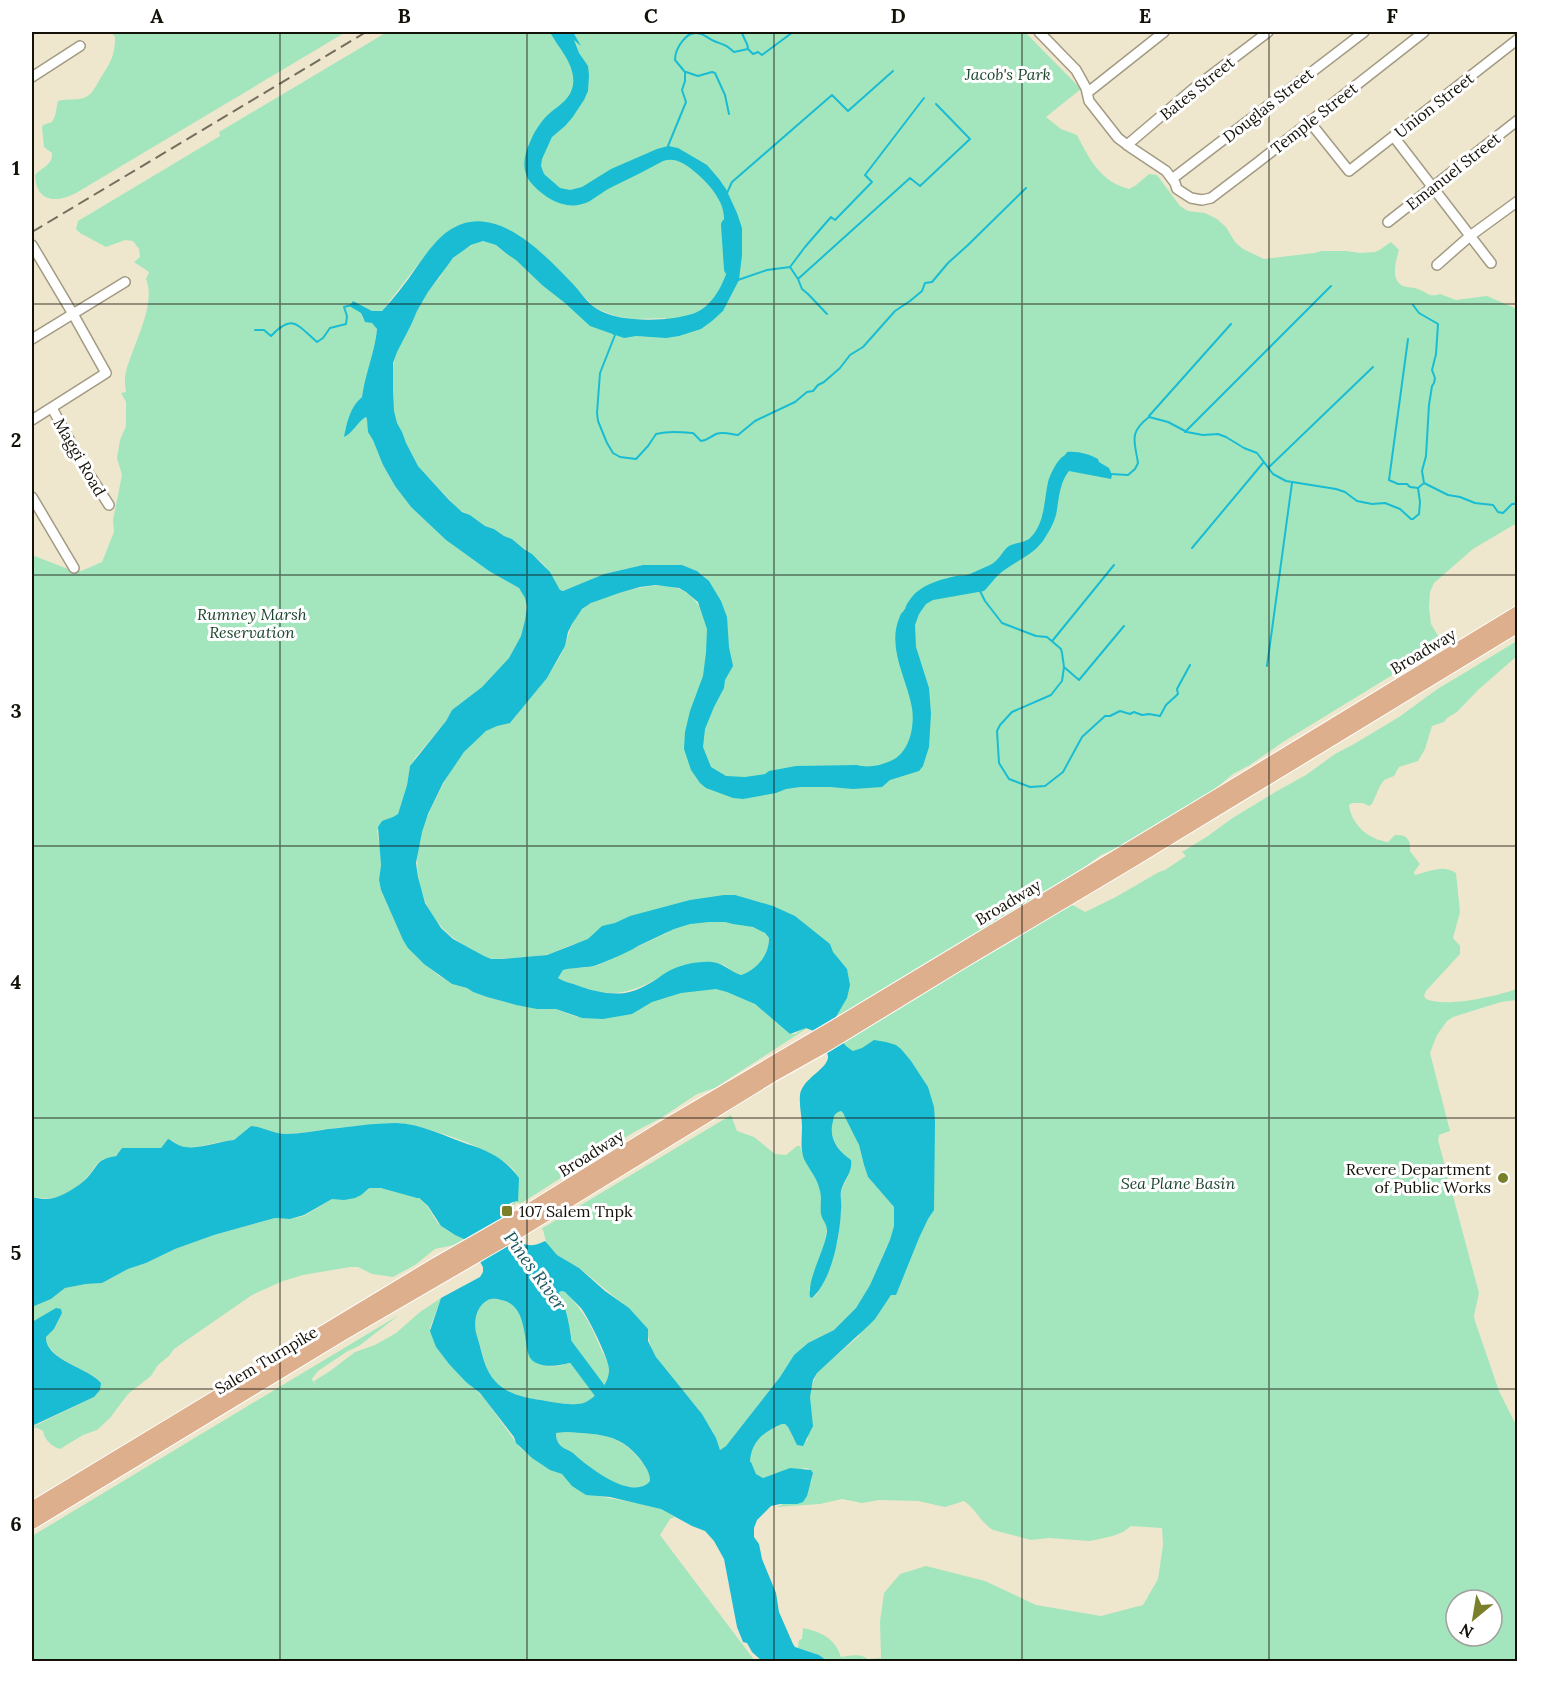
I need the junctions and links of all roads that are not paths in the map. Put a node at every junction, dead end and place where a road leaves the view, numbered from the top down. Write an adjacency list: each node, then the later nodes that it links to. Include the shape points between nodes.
1 (1164, 32): 9 (street)
2 (1268, 32): 13 (street, Bates Street)
3 (1364, 32): 14 (street, Douglas Street)
4 (1424, 32): 11 (street, Temple Street)
5 (1045, 33): 9 (street, via 1076,70)
6 (1518, 39): 12 (street, Union Street)
7 (80, 46): 8 (street)
8 (32, 77)
9 (1088, 93): 13 (street, via 1089,101)
10 (1518, 120): 15 (street, Emanuel Street)
11 (1310, 121): 12 (street, Union Street, via 1349,171); 14 (street, Temple Street, via 1211,198 1191,198)
12 (1394, 137): 15 (street)
13 (1127, 145): 14 (street, via 1160,166)
14 (1172, 179)
15 (1432, 187): 17 (street, Emanuel Street); 18 (street)
16 (1518, 201): 18 (street)
17 (1388, 222)
18 (1470, 236): 20 (street); 21 (street)
19 (32, 246): 23 (street)
20 (1491, 263)
21 (1437, 265)
22 (125, 282): 23 (street)
23 (73, 314): 24 (street); 25 (street, via 106,372)
24 (32, 339)
25 (52, 408): 26 (street); 28 (street, Maggi Road)
26 (32, 420)
27 (32, 497): 29 (street)
28 (109, 505)
29 (74, 568)
30 (1518, 613): 32 (main road, Broadway)
31 (1518, 625): 32 (main road, Broadway)
32 (840, 1030): 33 (main road, Broadway, via 772,1076)
33 (517, 1225): 34 (main road, Salem Turnpike)
34 (470, 1252): 35 (main road, Salem Turnpike); 36 (main road, Salem Turnpike)
35 (32, 1509)
36 (32, 1522)

